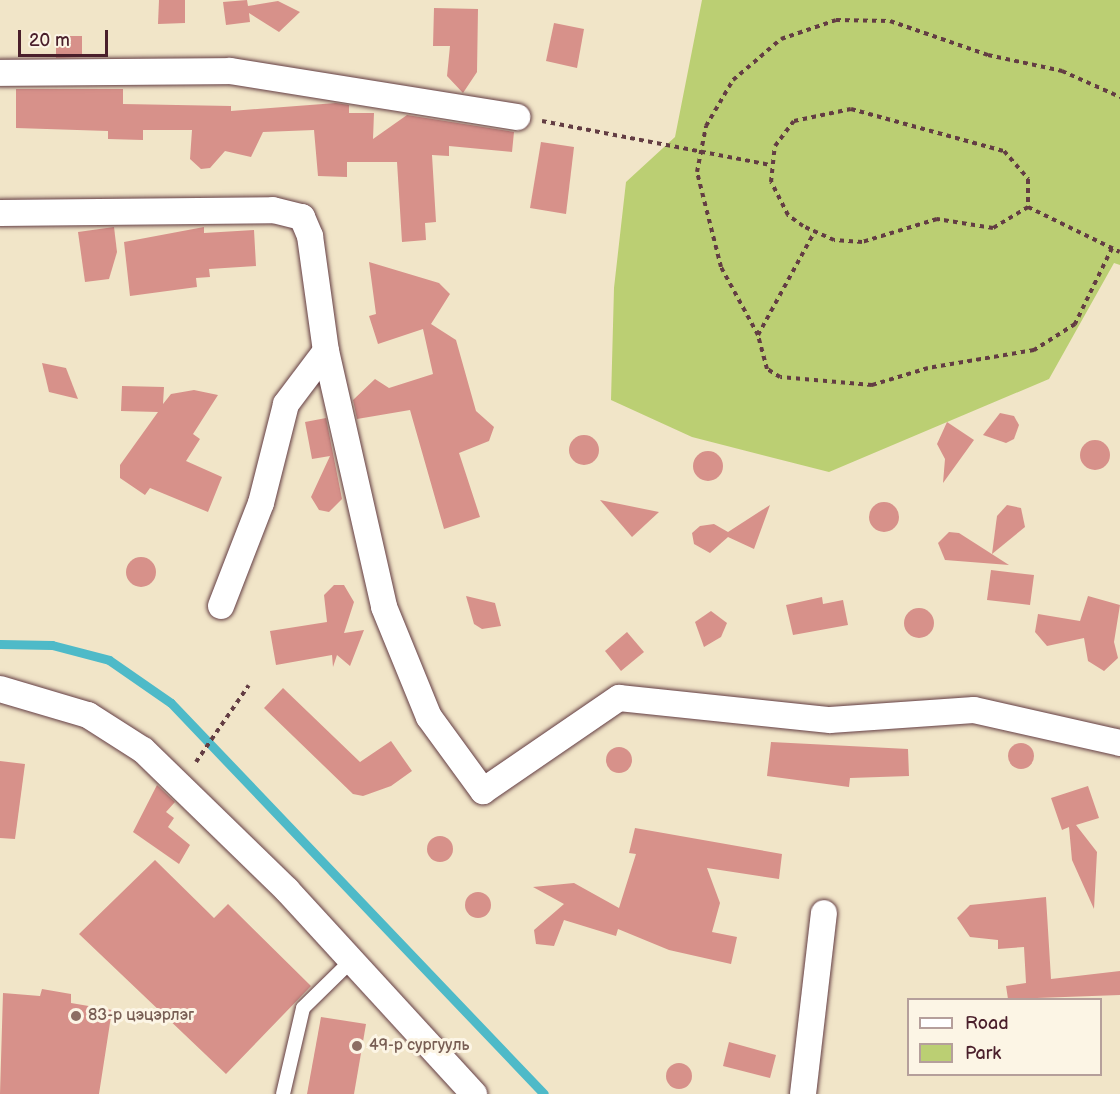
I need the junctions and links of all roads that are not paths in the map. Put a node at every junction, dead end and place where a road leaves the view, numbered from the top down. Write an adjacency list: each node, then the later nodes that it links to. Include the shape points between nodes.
1 (0, 73): 2 (street, via 230,71)
2 (517, 117)
3 (0, 213): 4 (street, via 289,211 302,217 310,236)
4 (326, 351): 5 (street, via 286,404 261,503); 7 (street, via 384,607 429,717 483,791 620,698 830,720 974,710)
5 (221, 606)
6 (0, 689): 9 (street, via 88,715 143,750 232,833)
7 (1120, 743)
8 (824, 913): 12 (street)
9 (352, 960): 10 (lane, via 303,1008); 11 (street)
10 (283, 1094)
11 (474, 1094)
12 (803, 1094)

